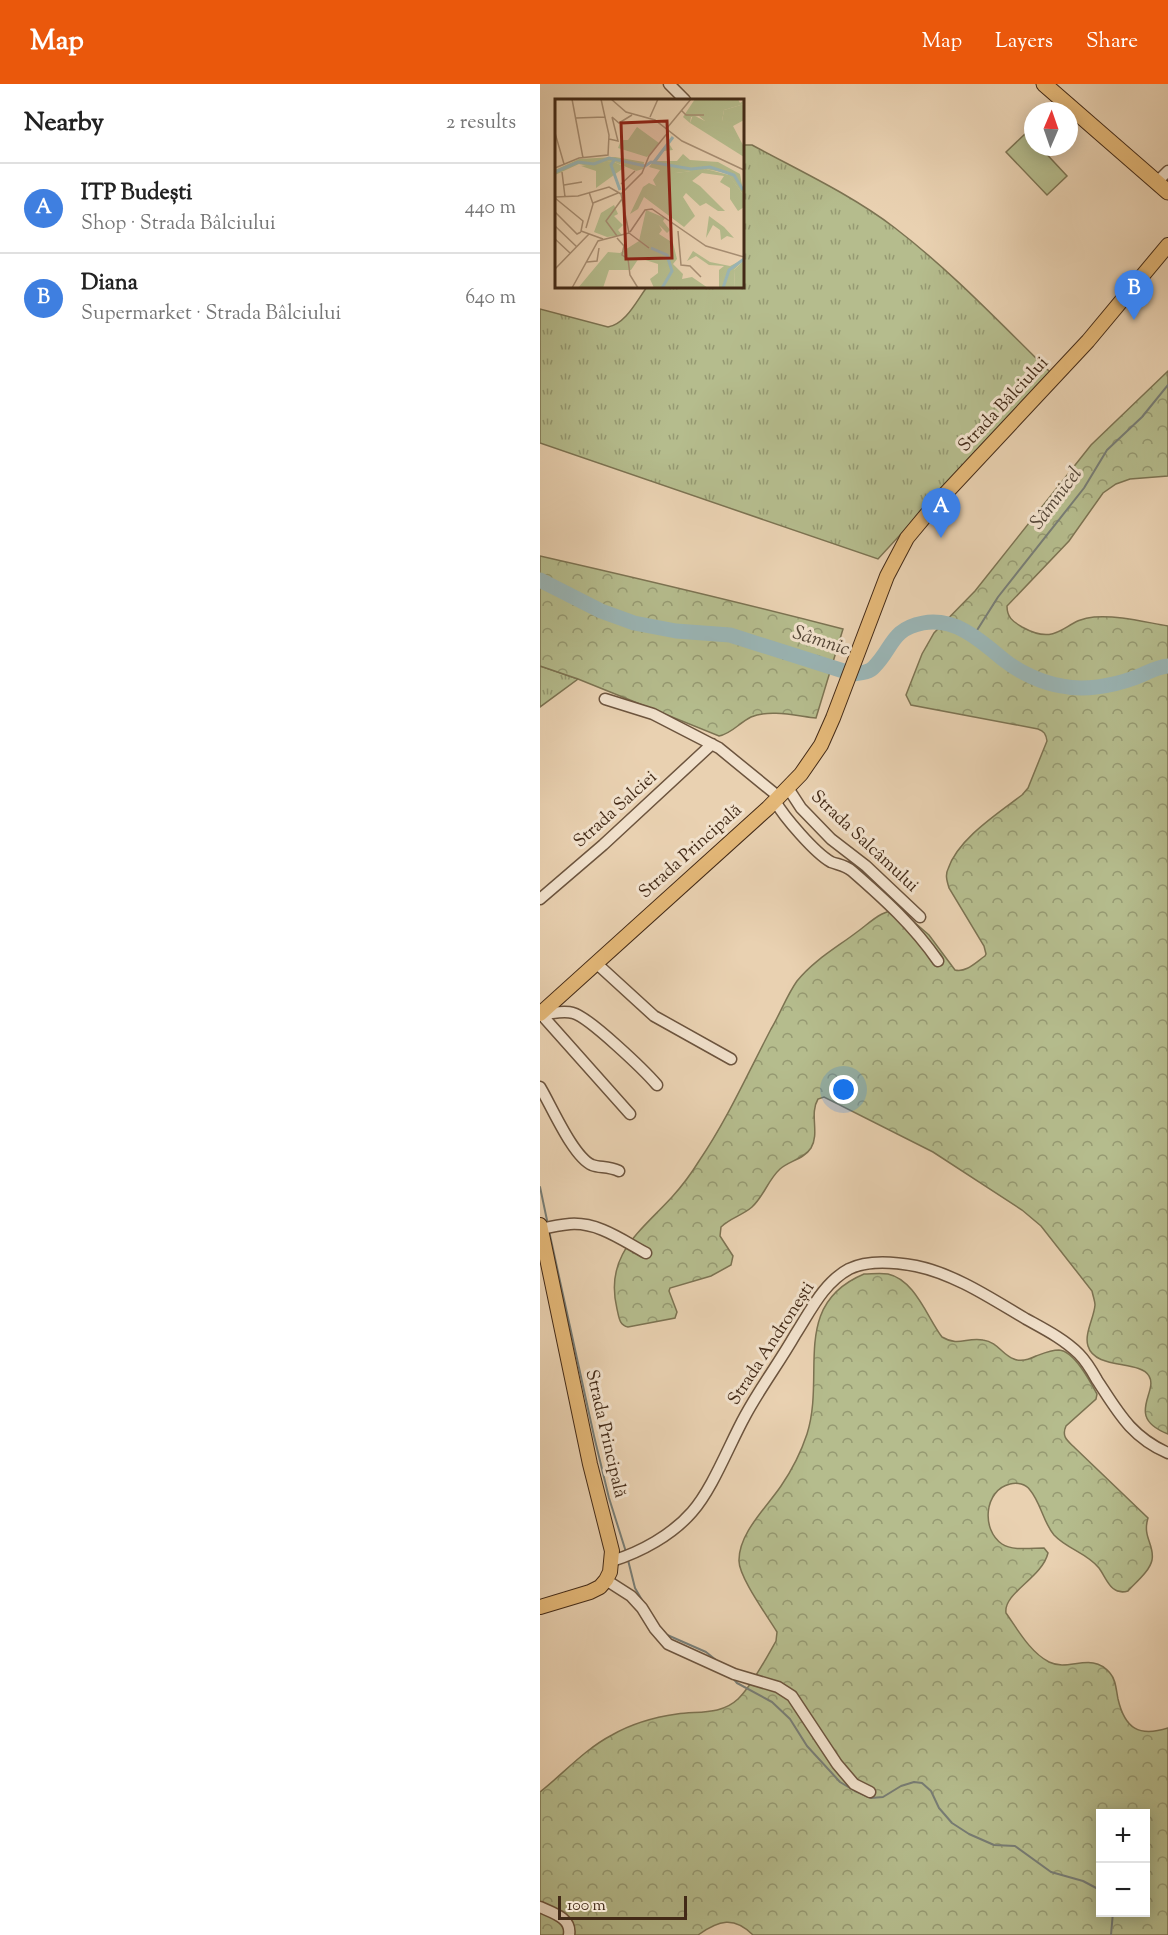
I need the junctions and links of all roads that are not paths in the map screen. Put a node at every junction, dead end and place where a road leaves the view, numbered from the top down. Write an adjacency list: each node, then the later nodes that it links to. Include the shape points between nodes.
1 (669, 84): 3 (street)
2 (1044, 84): 5 (highway)
3 (684, 99)
4 (1168, 171): 5 (street)
5 (1162, 187)
6 (1168, 244): 7 (main road, Strada Bâlciului, via 1088,341 920,522 898,554)
7 (841, 697): 10 (main road, Strada Principală, via 821,745)
8 (605, 699): 9 (street, via 653,714)
9 (712, 744): 10 (street); 11 (street, Strada Salciei)
10 (781, 795): 12 (street, Strada Salcâmului, via 801,808); 13 (street, via 785,816 815,849 850,870 902,916); 14 (main road, Strada Principală)
11 (540, 900)
12 (920, 917)
13 (938, 961)
14 (596, 963): 15 (main road, Strada Principală); 16 (street, via 654,1016)
15 (540, 1014): 17 (street, via 568,1012 584,1018); 19 (street)
16 (730, 1059)
17 (657, 1085)
18 (540, 1087): 20 (street, via 579,1153 593,1166)
19 (630, 1114)
20 (619, 1171)
21 (544, 1227): 22 (street, via 595,1227); 24 (main road, Strada Principală, via 590,1464 612,1551)
22 (646, 1253)
23 (1168, 1453): 24 (street, Strada Andronești, via 1131,1430 1079,1354 1056,1336 935,1271 901,1263 860,1265 832,1282 816,1301 746,1414 702,1501 677,1526)
24 (621, 1559): 25 (main road, Strada Principală)
25 (606, 1580): 26 (main road, via 590,1592); 27 (street, via 631,1596 668,1644 792,1696 843,1771 854,1784)
26 (540, 1607)
27 (870, 1792)
28 (540, 1907): 29 (street, via 567,1922)
29 (569, 1935)

